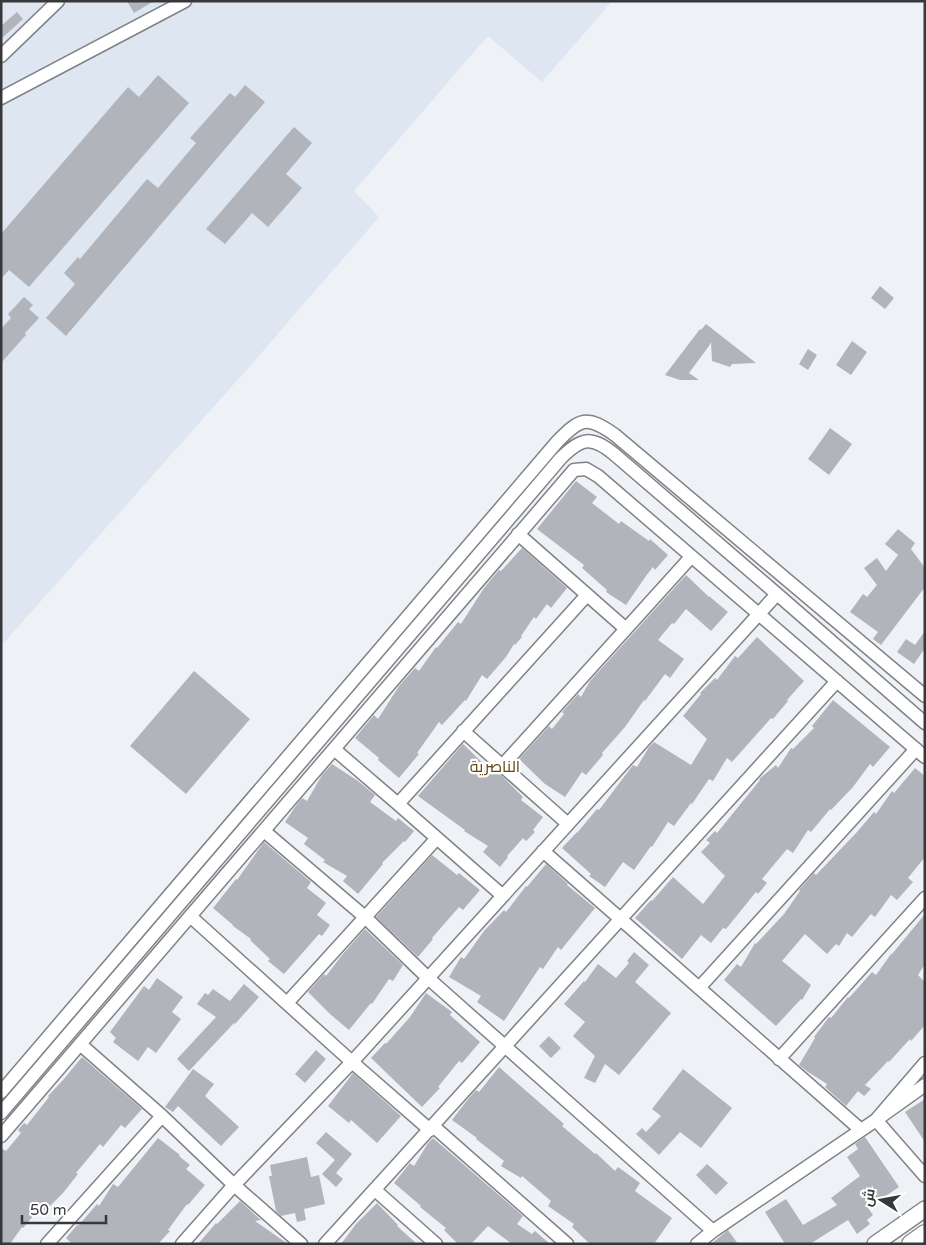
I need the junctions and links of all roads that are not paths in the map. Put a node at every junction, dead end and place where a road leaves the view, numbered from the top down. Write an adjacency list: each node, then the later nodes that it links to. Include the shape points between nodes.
1 (58, 1): 3 (street)
2 (185, 1): 4 (street)
3 (1, 56)
4 (1, 98)
5 (518, 534): 6 (street, via 574,470 586,469); 8 (street); 15 (street)
6 (692, 557): 9 (street); 10 (street)
7 (777, 594): 9 (street); 13 (street); 38 (street, via 606,448 584,442 570,449)
8 (587, 595): 10 (street); 14 (street)
9 (758, 614): 11 (street); 19 (street)
10 (626, 629): 17 (street)
11 (837, 681): 16 (street); 27 (street)
12 (925, 696): 37 (street, via 615,435 595,423 582,422 557,442)
13 (925, 724)
14 (463, 731): 17 (street); 18 (street)
15 (334, 749): 18 (street); 20 (street)
16 (920, 753): 29 (street)
17 (502, 766): 19 (street)
18 (398, 804): 21 (street)
19 (568, 824): 22 (street)
20 (264, 831): 25 (street); 26 (street)
21 (437, 838): 23 (street); 26 (street)
22 (543, 851): 23 (street); 27 (street)
23 (503, 896): 28 (street)
24 (925, 898): 33 (street)
25 (190, 916): 30 (street); 31 (street)
26 (365, 917): 28 (street); 30 (street)
27 (621, 920): 29 (street); 32 (street)
28 (428, 978): 32 (street); 34 (street)
29 (699, 988): 33 (street)
30 (287, 1003): 34 (street)
31 (80, 1044): 39 (street); 43 (street)
32 (505, 1047): 41 (street); 48 (street)
33 (779, 1059): 42 (street)
34 (352, 1062): 41 (street); 45 (street)
35 (925, 1064): 40 (street)
36 (925, 1085): 40 (street)
37 (1, 1092)
38 (1, 1113)
39 (162, 1116): 45 (street); 50 (street)
40 (876, 1120): 42 (street); 44 (street)
41 (431, 1128): 46 (street); 55 (street)
42 (861, 1130): 48 (street)
43 (1, 1136)
44 (925, 1176)
45 (234, 1185): 51 (street); 52 (street)
46 (375, 1190): 53 (street); 54 (street)
47 (925, 1209): 57 (main road)
48 (713, 1231): 56 (street)
49 (925, 1234): 58 (highway)
50 (47, 1244)
51 (182, 1244)
52 (301, 1244)
53 (325, 1244)
54 (436, 1244)
55 (567, 1244)
56 (697, 1244)
57 (875, 1244)
58 (911, 1244)

